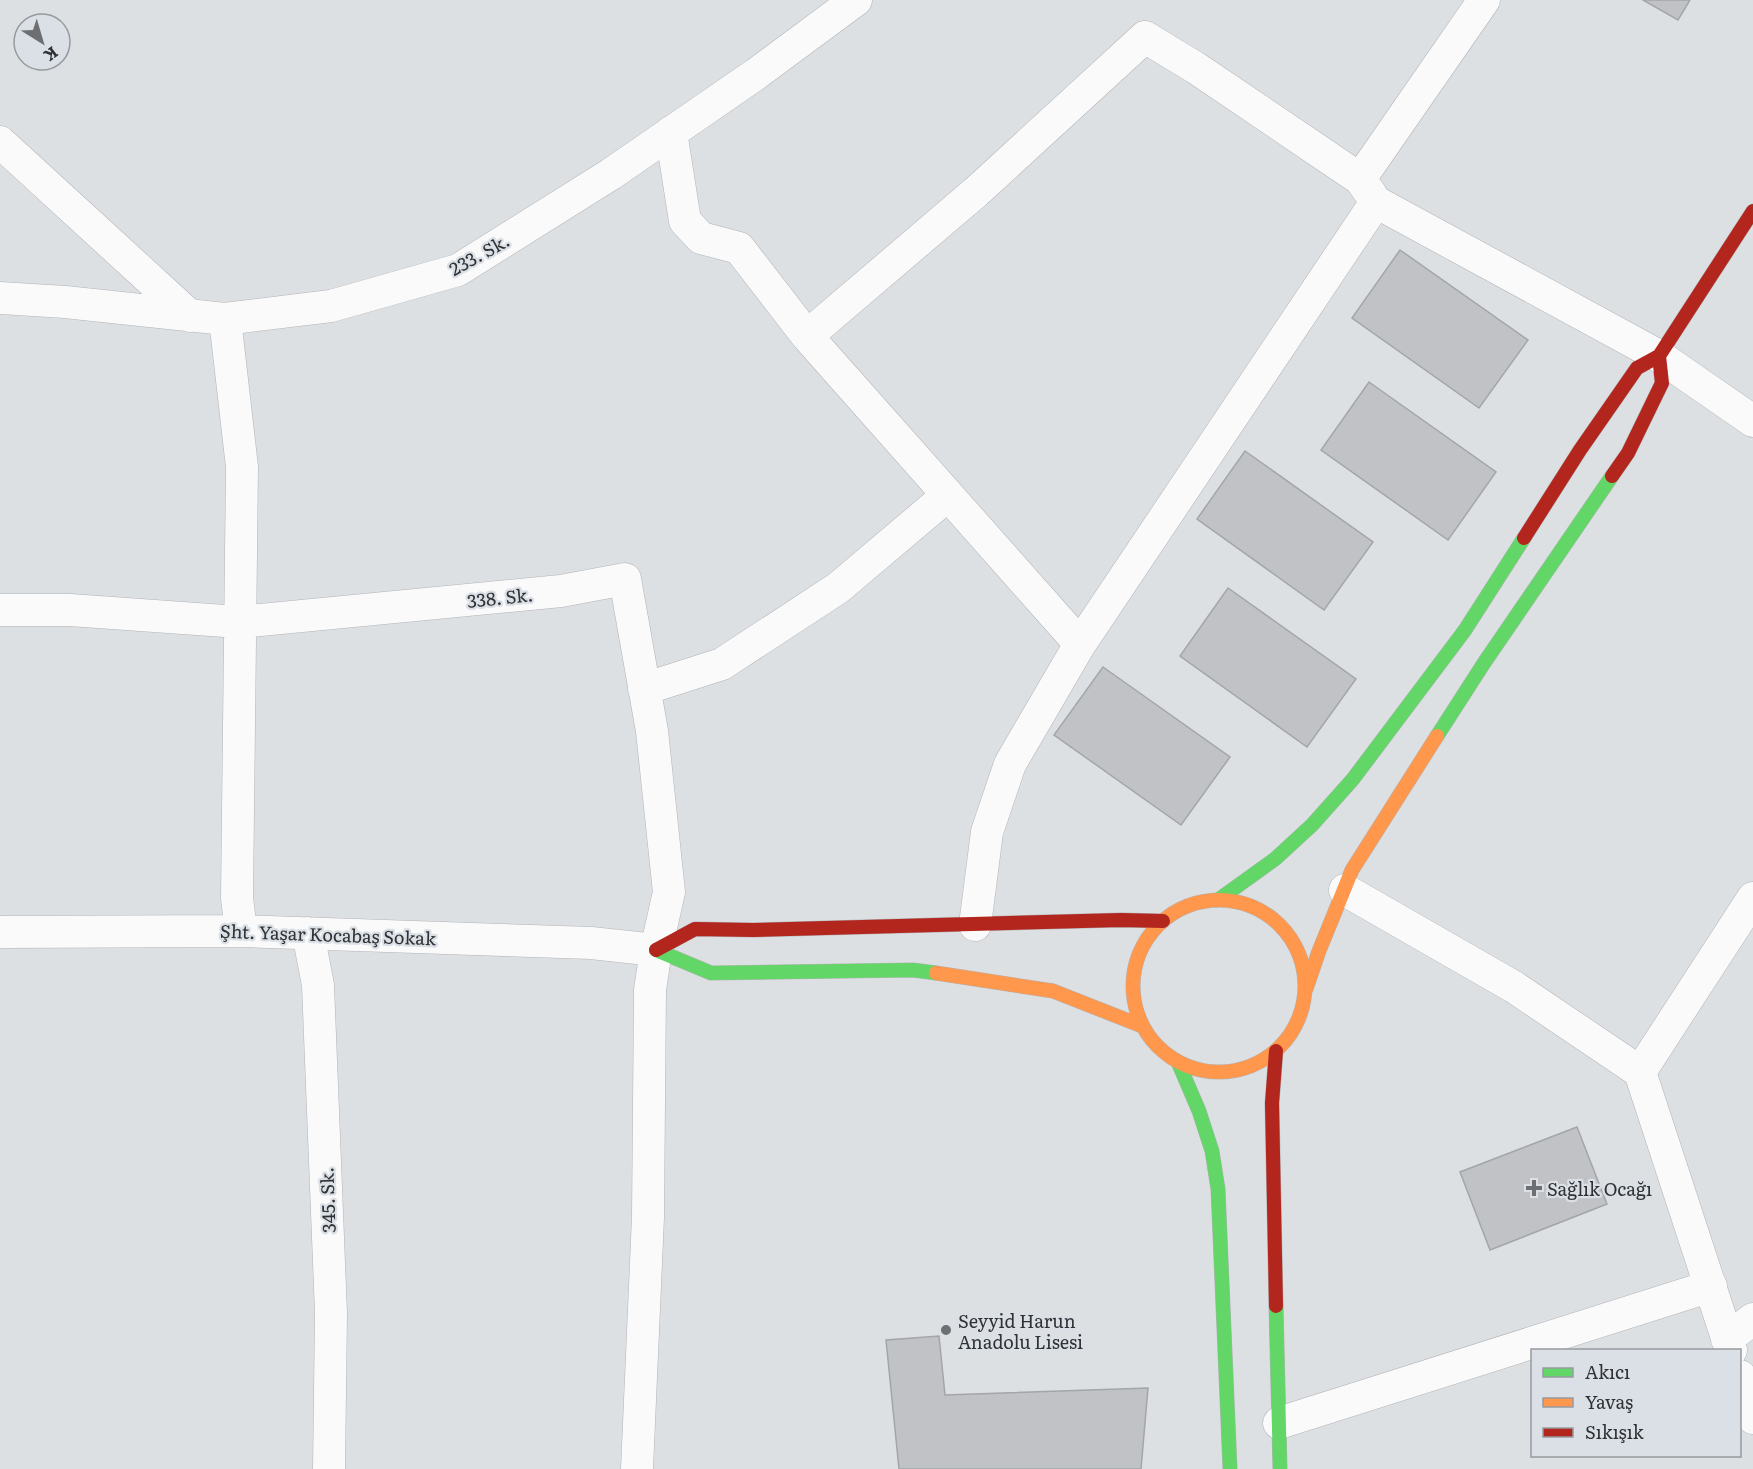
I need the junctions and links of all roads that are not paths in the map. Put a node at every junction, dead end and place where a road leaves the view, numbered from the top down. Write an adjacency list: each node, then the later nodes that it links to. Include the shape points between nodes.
1 (856, 0): 3 (street, 233. Sk.)
2 (1484, 0): 5 (street)
3 (671, 132): 9 (street, 233. Sk., via 458,270 331,306); 10 (street, via 685,221 701,238 739,248)
4 (0, 142): 8 (street)
5 (1368, 190): 10 (street, via 1146,37 976,192); 11 (street); 16 (street)
6 (1753, 212): 11 (street)
7 (0, 298): 8 (street, 233. Sk.)
8 (190, 316): 9 (street, 233. Sk.)
9 (225, 320): 15 (street, via 242,467)
10 (807, 336): 13 (street)
11 (1659, 356): 12 (street); 18 (street, via 1662,383 1628,453 1484,663 1352,870); 20 (street, via 1637,368 1465,630 1353,779 1275,859)
12 (1753, 421)
13 (948, 495): 16 (street); 17 (street, via 838,588 722,664)
14 (0, 610): 15 (street, 338. Sk., via 70,610)
15 (239, 622): 17 (street, 338. Sk., via 561,591 625,579); 23 (street, via 237,898)
16 (1080, 644): 22 (street, via 1010,764 987,832)
17 (644, 689): 26 (street, 338. Sk., via 669,892)
18 (1345, 890): 27 (street); 31 (street, via 1514,987)
19 (1753, 898): 31 (street)
20 (1218, 900): 21 (street, via 1184,908); 27 (street, via 1252,907 1281,926 1300,955)
21 (1163, 921): 22 (street); 28 (street, via 1145,942 1134,975 1134,1001)
22 (975, 926): 26 (street, via 695,929)
23 (241, 931): 24 (street, Şht. Yaşar Kocabaş Sokak); 25 (street, Şht. Yaşar Kocabaş Sokak)
24 (0, 932)
25 (308, 933): 26 (street, Şht. Yaşar Kocabaş Sokak, via 591,943); 38 (street, 345. Sk., via 318,985 331,1313)
26 (656, 950): 28 (street, via 711,973 913,970 1053,991); 39 (street, 338. Sk., via 650,990 648,1217)
27 (1306, 989): 29 (street, via 1298,1023)
28 (1142, 1026): 30 (street, via 1151,1040)
29 (1276, 1051): 30 (street, via 1262,1061 1229,1072 1195,1069); 37 (street, via 1272,1103)
30 (1178, 1062): 40 (street, via 1212,1150 1218,1189)
31 (1640, 1072): 32 (street)
32 (1711, 1286): 34 (street); 37 (street)
33 (1753, 1319): 34 (street)
34 (1729, 1345)
35 (1741, 1379): 36 (street)
36 (1753, 1418)
37 (1279, 1423): 41 (street)
38 (329, 1469)
39 (637, 1469)
40 (1230, 1469)
41 (1280, 1469)

